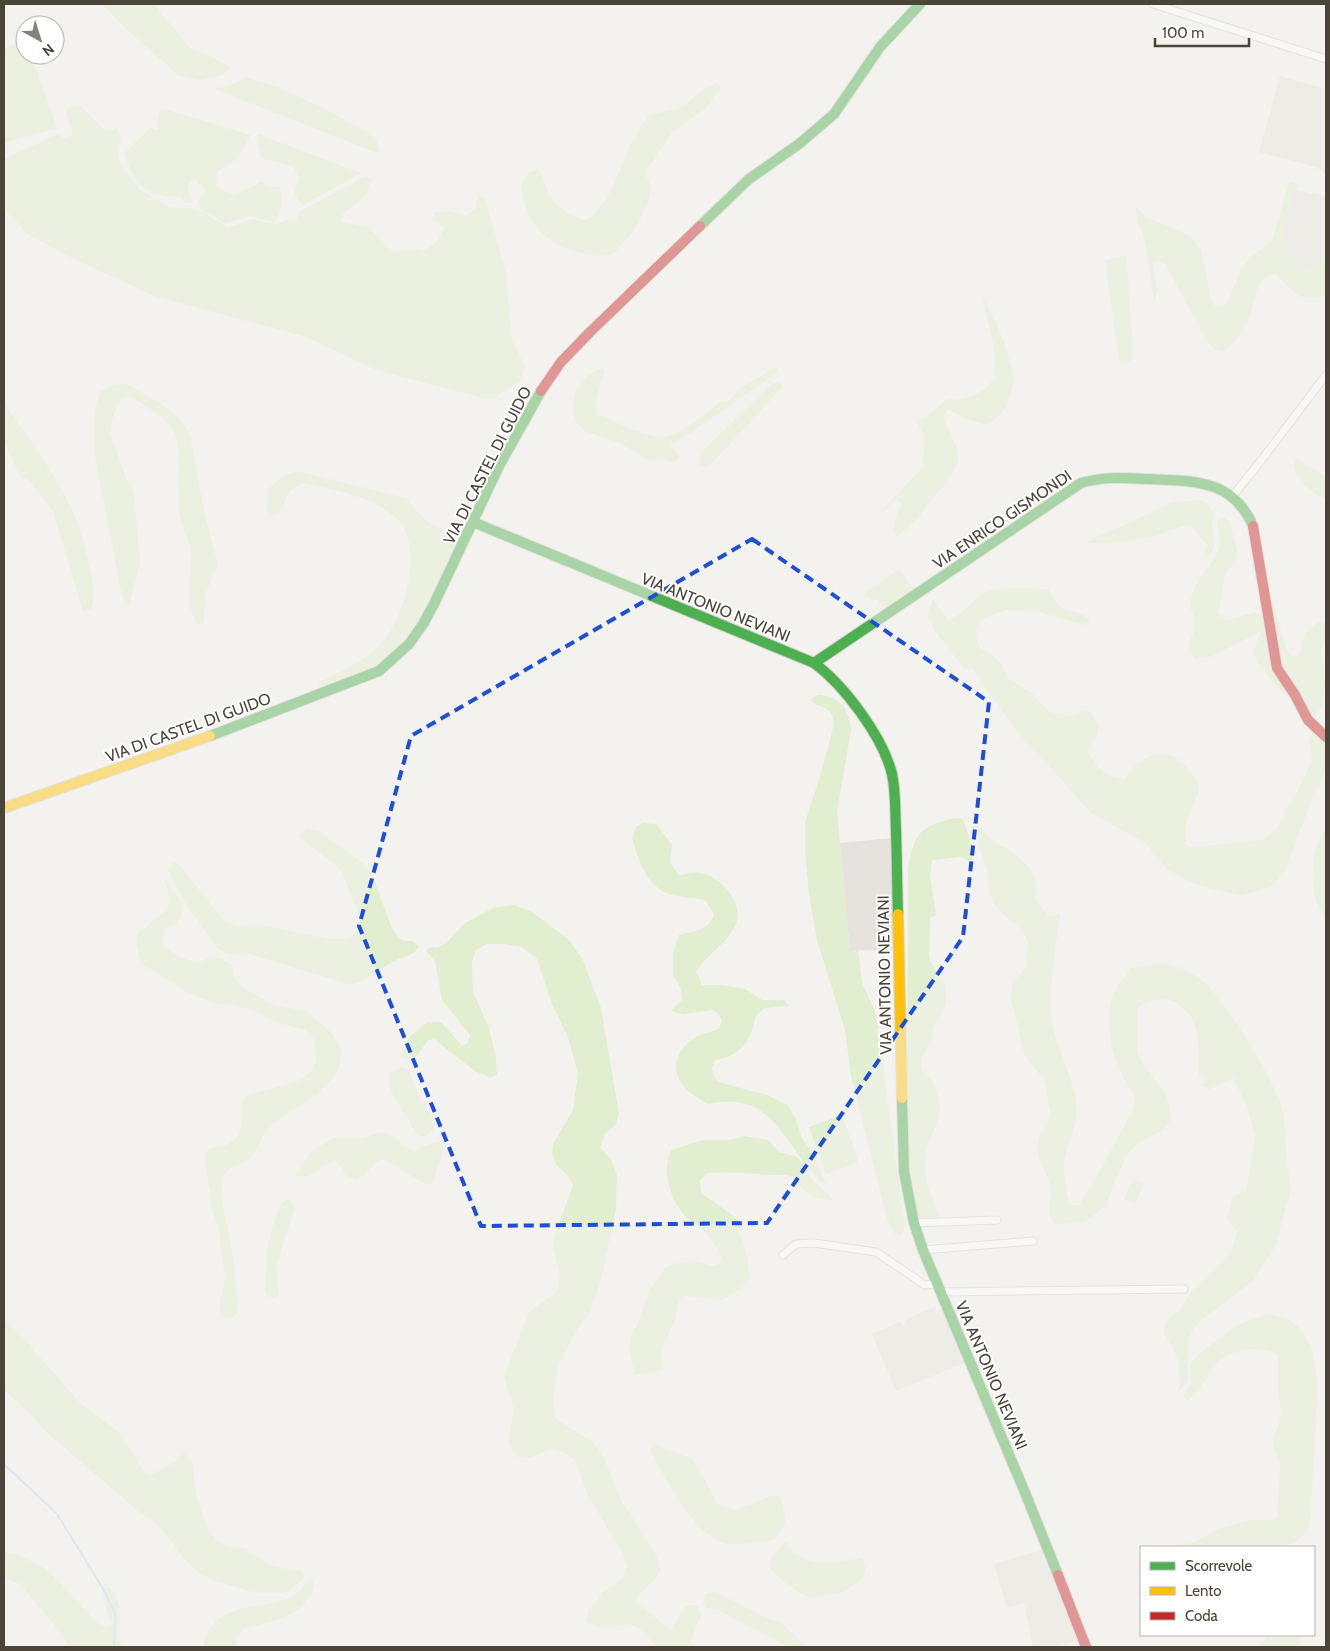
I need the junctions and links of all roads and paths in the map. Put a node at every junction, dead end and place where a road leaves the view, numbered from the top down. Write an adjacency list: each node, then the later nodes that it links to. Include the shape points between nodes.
1 (920, 4): 6 (street, VIA DI CASTEL DI GUIDO, via 880,47 834,114 804,141 757,173 562,362 522,422)
2 (1153, 4): 3 (street)
3 (1326, 59)
4 (1326, 375): 5 (street)
5 (1232, 497): 7 (street, VIA ENRICO GISMONDI, via 1216,486 1197,481 1107,477 1084,482); 8 (street, VIA ENRICO GISMONDI, via 1249,516 1253,526 1277,668 1308,720)
6 (473, 522): 7 (street, VIA ANTONIO NEVIANI); 9 (street, VIA DI CASTEL DI GUIDO, via 423,624 402,652 379,670 229,730)
7 (814, 664): 11 (street, VIA ANTONIO NEVIANI, via 830,676 847,696 880,745 892,777 896,815 904,1172)
8 (1326, 737)
9 (4, 808)
10 (998, 1220): 11 (street)
11 (914, 1223): 13 (street, VIA ANTONIO NEVIANI)
12 (1033, 1241): 13 (street)
13 (923, 1250): 15 (street, VIA ANTONIO NEVIANI)
14 (783, 1255): 15 (street, via 796,1244 814,1243 876,1252 925,1285)
15 (939, 1288): 16 (street); 17 (street, VIA ANTONIO NEVIANI)
16 (1184, 1289)
17 (1086, 1647)

